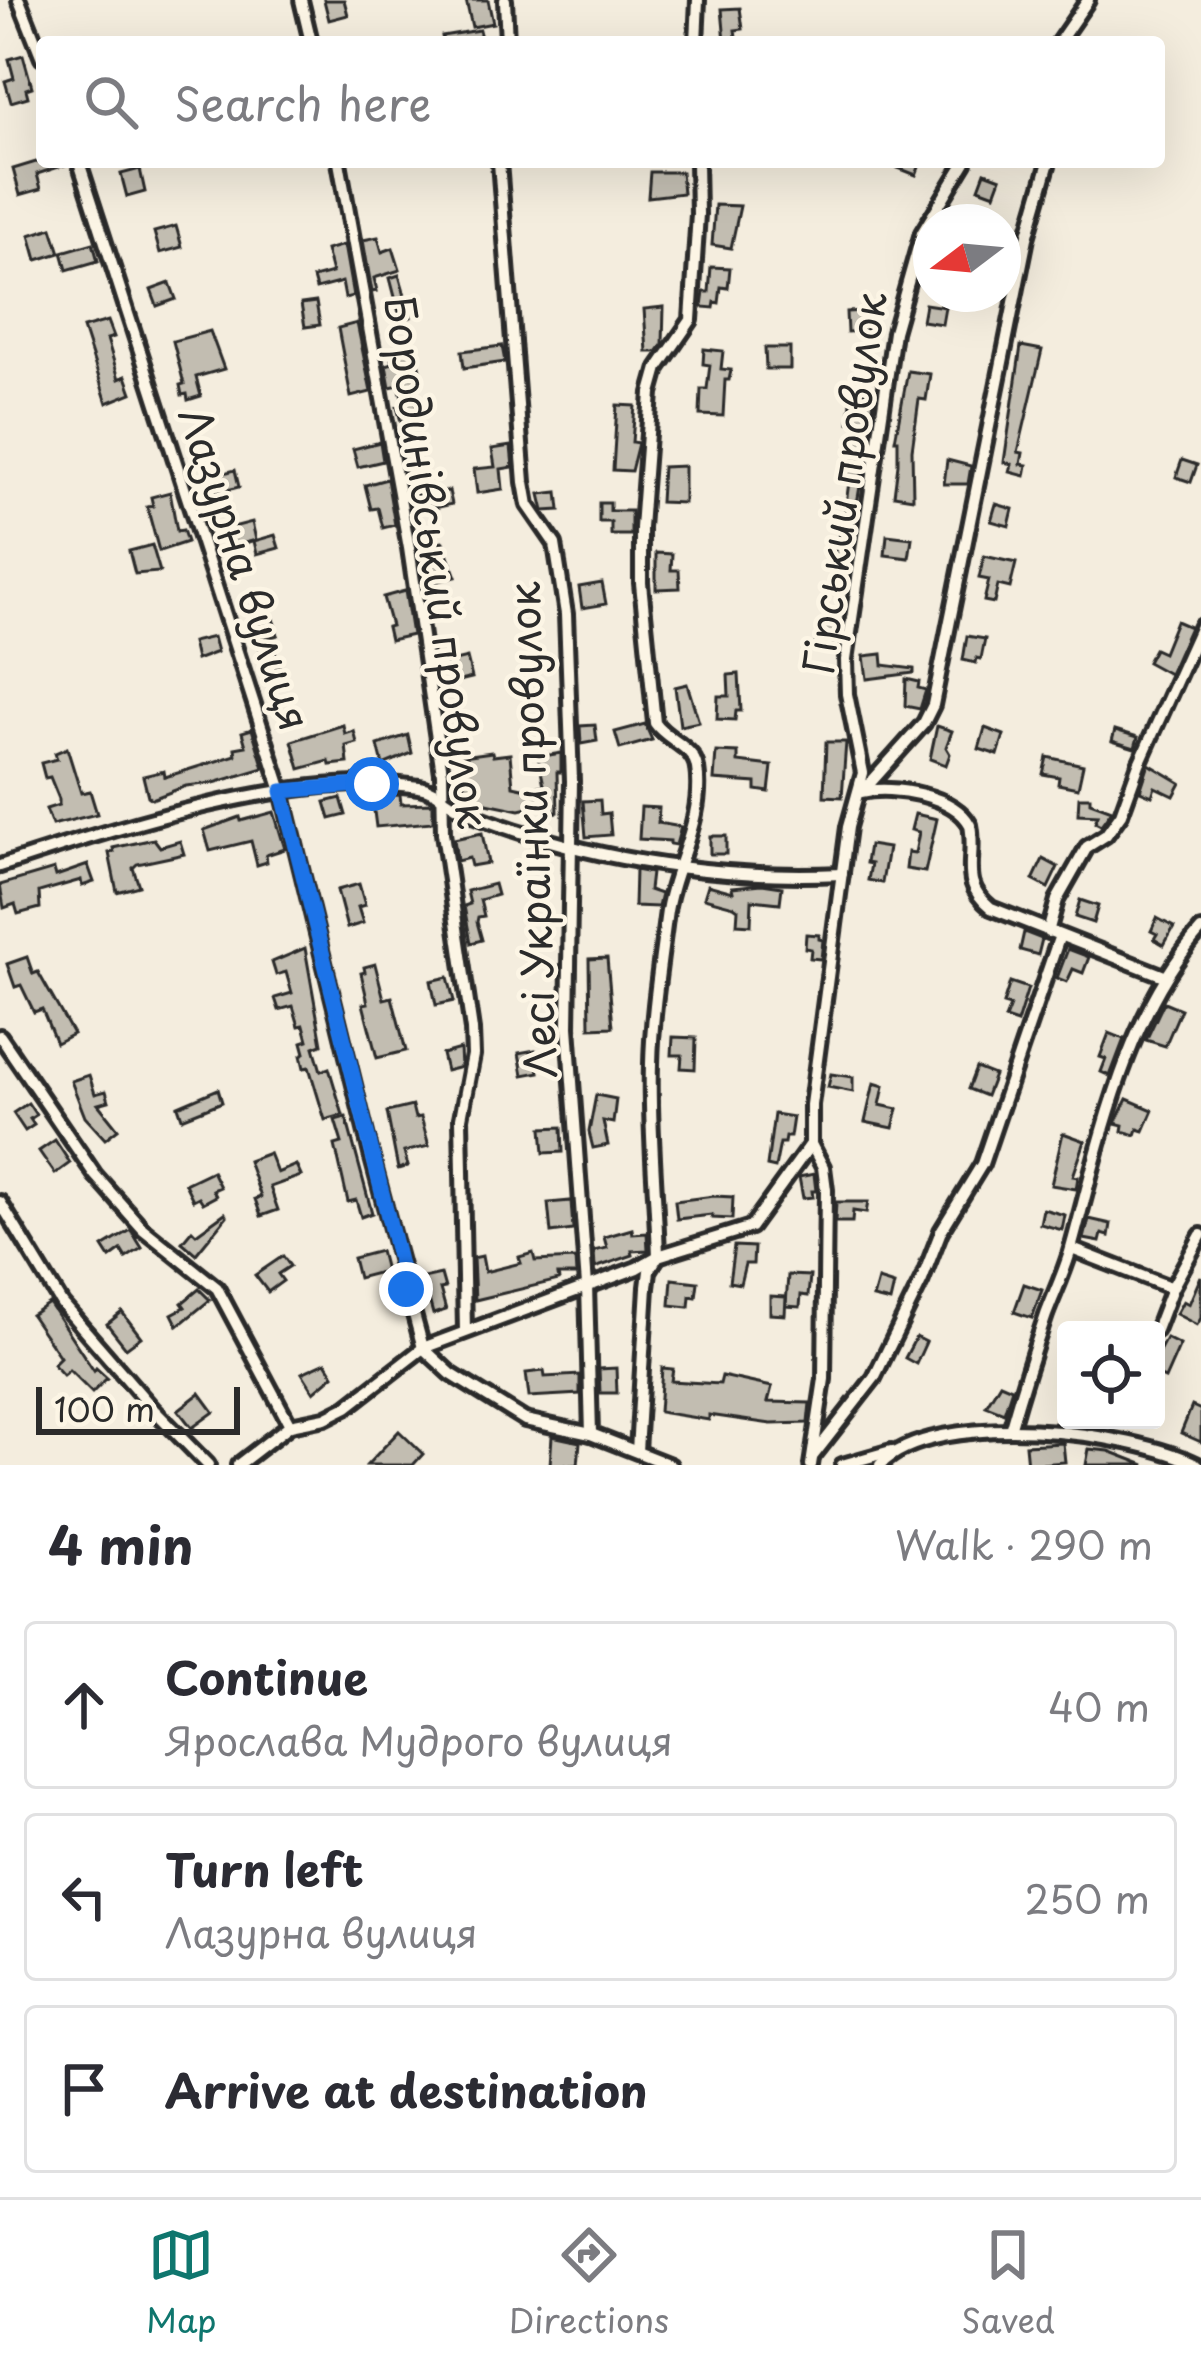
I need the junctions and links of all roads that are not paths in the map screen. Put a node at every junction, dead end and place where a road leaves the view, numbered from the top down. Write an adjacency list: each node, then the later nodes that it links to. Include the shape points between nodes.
1 (19, 0): 10 (street)
2 (301, 0): 6 (street)
3 (505, 0): 7 (street)
4 (698, 0): 8 (street)
5 (1088, 0): 9 (street)
6 (310, 36)
7 (506, 36)
8 (696, 36)
9 (1063, 36)
10 (36, 43)
11 (81, 168): 18 (street, Лазурна вулиця)
12 (340, 168): 20 (street, Бородинівський провулок, via 409,548)
13 (499, 168): 21 (street, Лесі Українки провулок, via 524,482 528,505 555,544 566,614)
14 (697, 168): 22 (street, via 691,320 651,393 640,528 656,723 697,764 689,844)
15 (961, 168): 19 (street, Гірський провулок, via 922,233 894,332 846,660)
16 (1046, 168): 19 (street, via 933,705)
17 (1201, 626): 26 (street, via 1121,814 1087,848 1057,900)
18 (282, 791): 20 (street, via 372,784 425,787); 23 (street, via 103,831); 38 (street, Лазурна вулиця)
19 (860, 792): 24 (street, Гірський провулок); 26 (street, via 916,794 964,813 975,895)
20 (441, 796): 21 (street); 37 (street, Бородинівський провулок, via 472,1030 461,1118)
21 (570, 847): 22 (street); 34 (street, Лесі Українки провулок, via 568,1027)
22 (677, 864): 24 (street); 33 (street, via 651,1065)
23 (0, 866)
24 (842, 874): 29 (street, Гірський провулок)
25 (1201, 930): 27 (street)
26 (1053, 934): 27 (street); 46 (street, via 982,1164 941,1231 874,1378)
27 (1164, 976): 32 (street, via 1099,1138)
28 (0, 1036): 39 (street, via 95,1175 143,1229 217,1288)
29 (811, 1144): 33 (street, via 751,1227); 46 (street, Гірський провулок, via 826,1190 824,1379)
30 (0, 1202): 48 (street, via 62,1304)
31 (1201, 1235): 35 (street)
32 (1072, 1249): 35 (street); 41 (street)
33 (658, 1256): 34 (street); 45 (street, via 647,1287)
34 (586, 1286): 37 (street); 42 (street, Лесі Українки провулок)
35 (1172, 1288): 36 (street)
36 (1159, 1321)
37 (465, 1331): 38 (street)
38 (423, 1348): 39 (street, via 347,1407); 42 (street, via 506,1411)
39 (290, 1425): 49 (street)
40 (1115, 1429): 43 (street)
41 (1010, 1430): 43 (street); 44 (street, via 951,1434)
42 (591, 1434): 45 (street)
43 (1112, 1437): 47 (street)
44 (894, 1450): 51 (street); 52 (street)
45 (637, 1451): 50 (street)
46 (812, 1461)
47 (1198, 1462)
48 (208, 1465)
49 (238, 1465)
50 (670, 1465)
51 (842, 1465)
52 (880, 1465)

